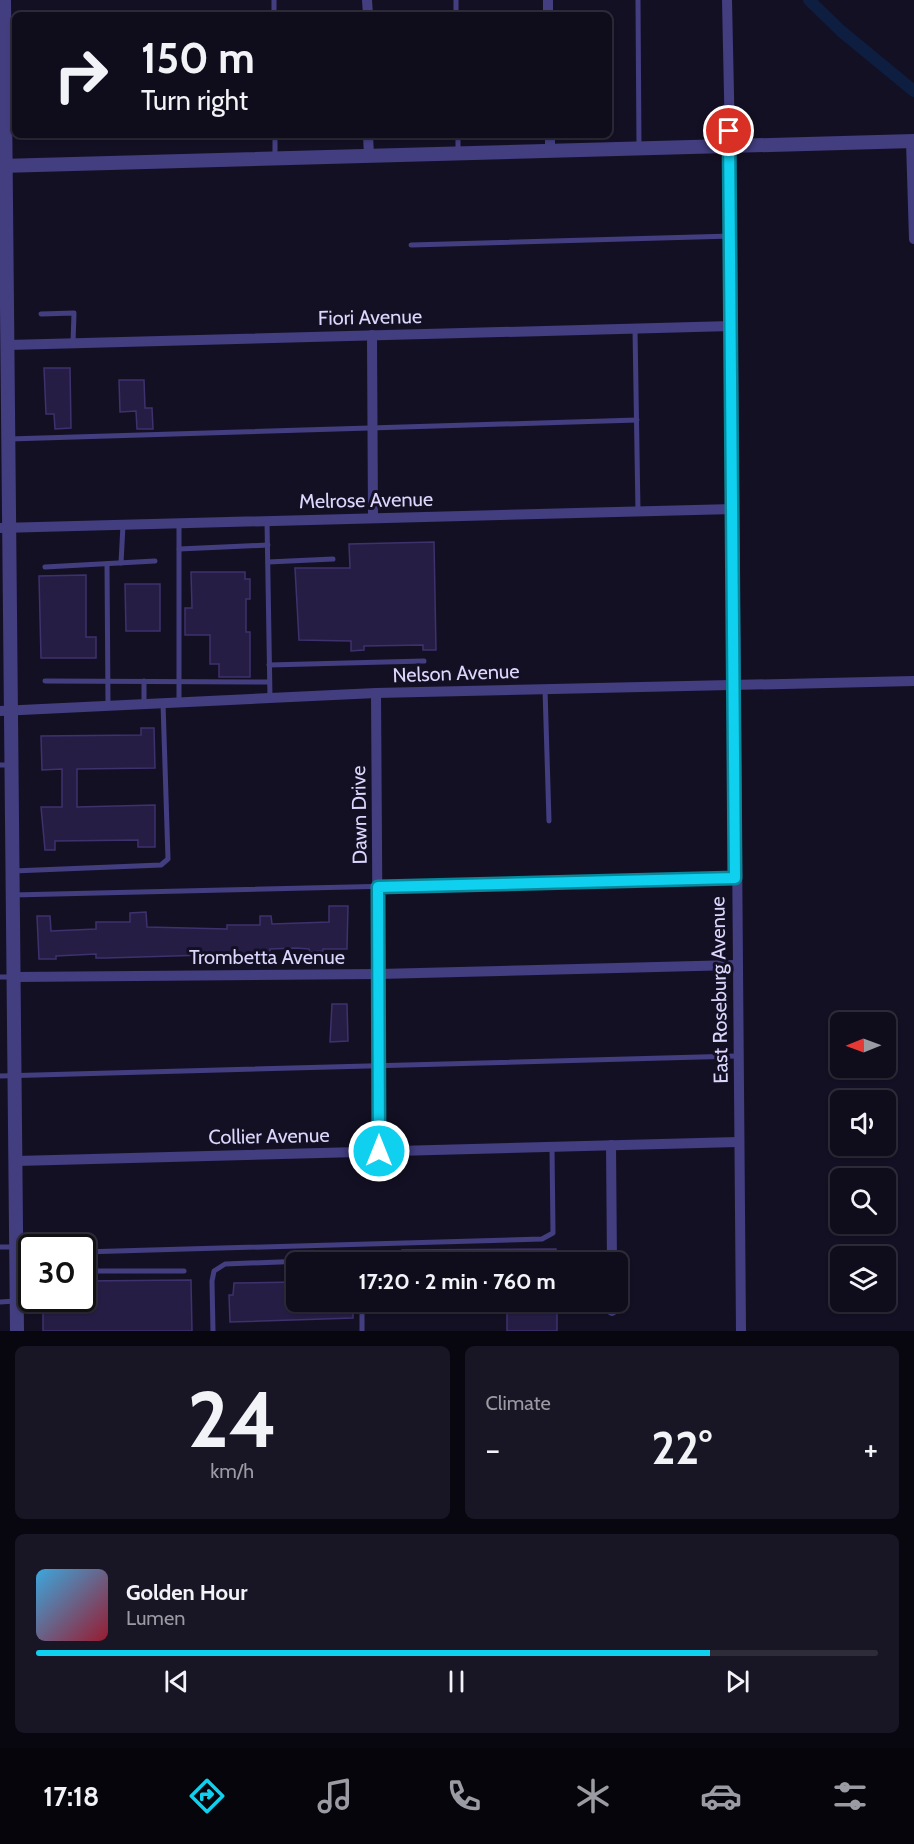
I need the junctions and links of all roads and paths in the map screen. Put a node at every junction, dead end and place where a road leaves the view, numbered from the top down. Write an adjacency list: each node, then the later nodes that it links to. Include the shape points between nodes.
1 (4, 0): 4 (street)
2 (638, 0): 11 (lane)
3 (727, 0): 10 (street, East Roseburg Avenue)
4 (10, 73): 16 (street)
5 (275, 138): 15 (lane)
6 (368, 138): 14 (street)
7 (458, 138): 13 (lane)
8 (550, 138): 12 (street)
9 (913, 141): 10 (street); 17 (street)
10 (730, 147): 11 (street); 18 (street, East Roseburg Avenue)
11 (639, 149): 12 (street)
12 (550, 151): 13 (street)
13 (458, 154): 14 (street)
14 (369, 156): 15 (street)
15 (275, 159): 16 (street)
16 (3, 166): 21 (street)
17 (914, 225): 19 (street)
18 (732, 236): 20 (lane); 23 (street, East Roseburg Avenue)
19 (914, 239)
20 (411, 245)
21 (3, 268): 27 (street)
22 (41, 314): 26 (lane, via 74,313)
23 (732, 326): 24 (street, Fiori Avenue); 31 (street, East Roseburg Avenue)
24 (635, 328): 25 (street, Fiori Avenue); 28 (lane)
25 (372, 335): 26 (street, Fiori Avenue); 29 (street)
26 (74, 343): 27 (street, Fiori Avenue)
27 (8, 345): 30 (street)
28 (637, 420): 29 (lane); 32 (lane)
29 (373, 429): 30 (lane); 33 (street)
30 (6, 448): 37 (street)
31 (734, 509): 32 (street, Melrose Avenue); 55 (street, East Roseburg Avenue)
32 (638, 512): 33 (street, Melrose Avenue)
33 (373, 518): 34 (street, Melrose Avenue)
34 (267, 521): 35 (street, Melrose Avenue); 38 (lane)
35 (179, 523): 36 (street, Melrose Avenue); 39 (lane)
36 (123, 525): 37 (street, Melrose Avenue); 43 (lane)
37 (5, 528): 46 (street)
38 (268, 545): 39 (lane); 42 (lane)
39 (179, 549): 53 (lane)
40 (333, 559): 42 (lane)
41 (155, 561): 43 (lane)
42 (268, 562): 48 (lane)
43 (121, 563): 44 (lane)
44 (107, 564): 45 (lane); 49 (lane)
45 (45, 567)
46 (5, 640): 63 (street)
47 (424, 661): 48 (lane)
48 (269, 665): 54 (lane)
49 (108, 680): 50 (lane); 51 (lane); 62 (lane)
50 (45, 681)
51 (144, 681): 53 (lane); 61 (lane)
52 (914, 681): 55 (street, Nelson Avenue)
53 (179, 682): 54 (lane); 59 (lane)
54 (269, 682): 58 (lane)
55 (735, 684): 56 (street, Nelson Avenue); 67 (street, East Roseburg Avenue)
56 (545, 689): 57 (street, Nelson Avenue); 65 (lane)
57 (376, 693): 58 (street, Nelson Avenue); 68 (street, Dawn Drive)
58 (270, 698): 59 (street, Nelson Avenue)
59 (179, 702): 60 (street, Nelson Avenue)
60 (163, 703): 61 (street, Nelson Avenue); 66 (lane, via 168,859 161,865)
61 (144, 704): 62 (street, Nelson Avenue)
62 (108, 705): 63 (street, Nelson Avenue)
63 (6, 710): 64 (street)
64 (6, 765): 66 (street)
65 (549, 821)
66 (13, 871): 69 (street)
67 (735, 878): 68 (lane); 70 (street, East Roseburg Avenue)
68 (378, 887): 69 (lane); 71 (street, Dawn Drive)
69 (14, 895): 73 (street)
70 (736, 965): 71 (street, Trombetta Avenue); 74 (street, East Roseburg Avenue)
71 (379, 974): 73 (street, Trombetta Avenue); 75 (street, Dawn Drive)
72 (0, 977): 73 (lane)
73 (15, 977): 76 (street)
74 (737, 1056): 75 (lane); 78 (street, East Roseburg Avenue)
75 (379, 1065): 76 (lane); 81 (street, Dawn Drive)
76 (15, 1075): 77 (lane); 82 (street)
77 (0, 1076)
78 (738, 1142): 79 (street, Collier Avenue); 97 (street, East Roseburg Avenue)
79 (611, 1145): 80 (street, Collier Avenue); 86 (street)
80 (552, 1147): 81 (street, Collier Avenue); 85 (lane, via 552,1233 542,1239)
81 (379, 1151): 82 (street, Collier Avenue)
82 (16, 1161): 84 (street)
83 (0, 1247): 84 (lane)
84 (16, 1251): 90 (street)
85 (96, 1252)
86 (612, 1252)
87 (286, 1262): 95 (lane, via 225,1264 214,1271)
88 (96, 1271): 89 (lane)
89 (184, 1271)
90 (17, 1272): 91 (street)
91 (17, 1301): 92 (lane); 94 (street)
92 (0, 1302)
93 (362, 1312): 96 (lane)
94 (17, 1331)
95 (213, 1331)
96 (362, 1331)
97 (741, 1331)

